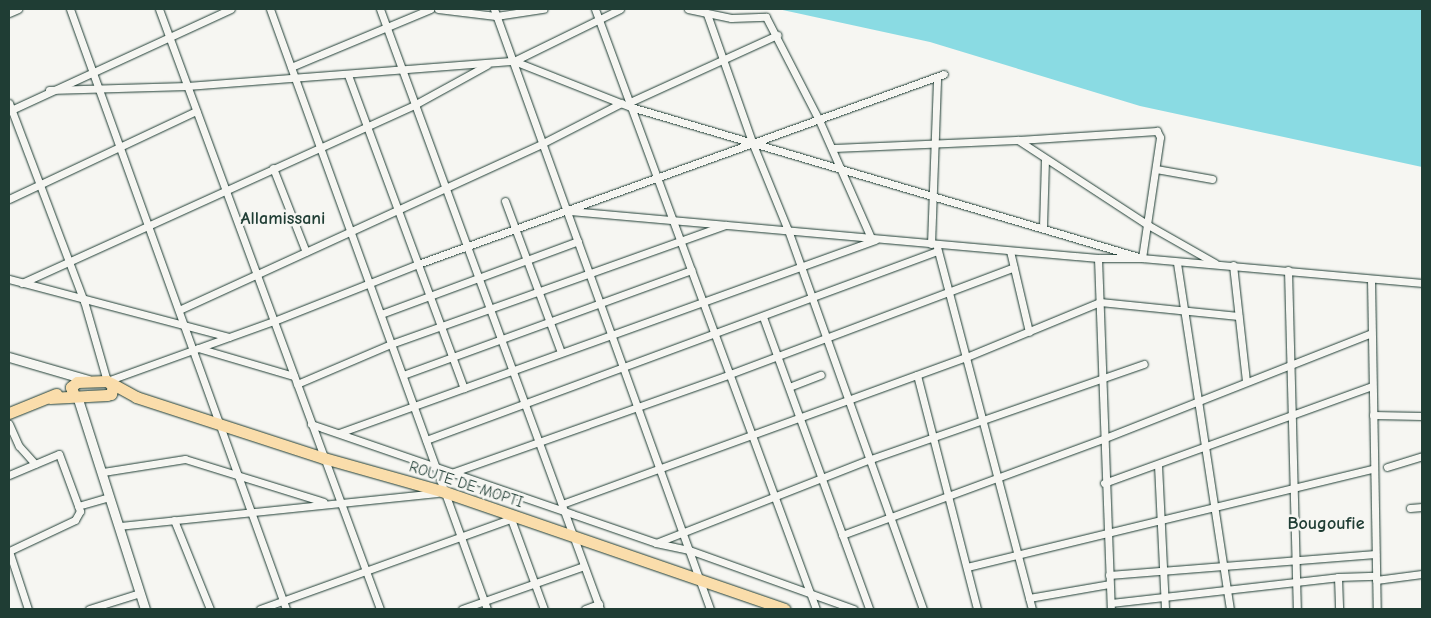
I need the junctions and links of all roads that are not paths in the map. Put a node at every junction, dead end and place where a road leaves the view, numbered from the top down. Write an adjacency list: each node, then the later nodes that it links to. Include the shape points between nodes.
1 (18, 9): 13 (street)
2 (70, 9): 25 (street)
3 (159, 9): 19 (street)
4 (231, 9): 19 (street)
5 (270, 9): 23 (street)
6 (380, 9): 17 (street)
7 (430, 9): 17 (street)
8 (438, 9): 14 (street)
9 (543, 9): 14 (street)
10 (595, 9): 16 (street)
11 (620, 9): 16 (street)
12 (688, 9): 15 (street)
13 (9, 13)
14 (495, 13): 21 (street)
15 (707, 14): 18 (street, via 766,17); 20 (street)
16 (599, 20): 21 (street); 33 (street)
17 (386, 27): 23 (street); 24 (street)
18 (777, 35): 20 (street); 36 (street)
19 (170, 39): 25 (street); 28 (street)
20 (723, 60): 33 (street); 39 (street)
21 (514, 61): 22 (street); 31 (street); 40 (street)
22 (489, 64): 24 (street); 32 (street)
23 (292, 67): 27 (street)
24 (404, 71): 26 (street); 32 (street)
25 (93, 74): 29 (street); 30 (street)
26 (348, 75): 27 (street); 37 (street)
27 (295, 78): 28 (street); 43 (street)
28 (187, 86): 30 (street); 35 (street)
29 (49, 90): 30 (street); 34 (street)
30 (99, 90): 42 (street)
31 (620, 103): 33 (street); 40 (street)
32 (416, 104): 37 (street); 52 (street)
33 (631, 104): 39 (street); 49 (street)
34 (10, 108): 51 (street)
35 (196, 111): 42 (street); 53 (street)
36 (819, 120): 39 (street); 41 (street, via 940,75); 44 (street)
37 (367, 125): 43 (street); 57 (street)
38 (1018, 140): 41 (street); 45 (street); 48 (street, via 1157,131 1160,137)
39 (752, 142): 46 (street); 49 (street); 65 (street)
40 (543, 143): 52 (street); 58 (street)
41 (935, 144): 44 (street); 54 (street)
42 (120, 145): 51 (street); 62 (street)
43 (320, 145): 47 (street); 66 (street)
44 (832, 148): 46 (street)
45 (1045, 159): 61 (street); 63 (street)
46 (840, 167): 54 (street); 68 (street)
47 (272, 168): 53 (street); 73 (street)
48 (1156, 169): 50 (street); 61 (street)
49 (658, 178): 58 (street); 59 (street)
50 (1212, 179)
51 (40, 184): 55 (street); 77 (street)
52 (447, 188): 57 (street); 70 (street)
53 (225, 190): 62 (street); 87 (street)
54 (932, 194): 63 (street); 71 (street)
55 (9, 200)
56 (505, 200): 64 (street)
57 (398, 210): 66 (street); 79 (street)
58 (568, 211): 59 (street); 64 (street); 69 (street)
59 (673, 219): 60 (street); 67 (street)
60 (728, 224): 65 (street); 67 (street)
61 (1148, 225): 75 (street); 80 (street)
62 (149, 226): 77 (street); 103 (street)
63 (1043, 227): 75 (street)
64 (515, 230): 70 (street); 76 (street)
65 (788, 230): 68 (street); 82 (street)
66 (351, 232): 73 (street); 91 (street)
67 (680, 239): 84 (street); 86 (street)
68 (875, 239): 71 (street); 82 (street)
69 (578, 241): 76 (street); 86 (street)
70 (468, 246): 79 (street); 88 (street)
71 (935, 247): 72 (street); 95 (street); 97 (street)
72 (1010, 251): 74 (street); 83 (street)
73 (306, 252): 87 (street)
74 (1098, 258): 75 (street); 101 (street)
75 (1142, 258): 78 (street)
76 (527, 261): 88 (street); 94 (street)
77 (69, 262): 92 (street); 98 (street)
78 (1177, 263): 80 (street); 104 (street)
79 (418, 264): 91 (street); 96 (street)
80 (1216, 264): 81 (street)
81 (1233, 265): 85 (street); 106 (street)
82 (801, 266): 97 (street); 100 (street)
83 (1014, 267): 95 (street); 112 (street)
84 (692, 270): 99 (street); 100 (street)
85 (1288, 270): 90 (street); 127 (street)
86 (589, 272): 94 (street); 99 (street)
87 (257, 275): 103 (street); 108 (street)
88 (479, 278): 96 (street); 102 (street)
89 (9, 279): 92 (street)
90 (1371, 279): 93 (street); 113 (street)
91 (369, 282): 105 (street); 108 (street)
92 (22, 283): 98 (street)
93 (1422, 283)
94 (538, 291): 102 (street); 109 (street)
95 (948, 294): 117 (street); 125 (street)
96 (430, 296): 105 (street); 111 (street)
97 (813, 298): 107 (street); 117 (street)
98 (84, 301): 110 (street); 138 (street)
99 (600, 302): 109 (street); 114 (street)
100 (704, 302): 114 (street); 115 (street)
101 (1100, 302): 104 (street); 112 (street); 135 (street)
102 (491, 309): 111 (street); 118 (street)
103 (179, 310): 110 (street)
104 (1185, 310): 106 (street); 149 (street)
105 (380, 314): 119 (street)
106 (1238, 316): 136 (street)
107 (763, 317): 115 (street); 122 (street)
108 (274, 321): 116 (street); 132 (street)
109 (549, 321): 118 (street); 121 (street)
110 (184, 325): 116 (street); 120 (street)
111 (441, 326): 119 (street); 124 (street)
112 (1029, 332): 125 (street)
113 (1371, 333): 127 (street); 141 (street)
114 (612, 334): 121 (street); 128 (street)
115 (715, 335): 128 (street); 130 (street)
116 (229, 337): 120 (street)
117 (826, 338): 122 (street); 150 (street)
118 (501, 339): 124 (street); 129 (street)
119 (391, 344): 133 (street); 140 (street)
120 (196, 349): 132 (street); 138 (street); 161 (street)
121 (561, 352): 129 (street)
122 (779, 355): 130 (street); 142 (street)
123 (9, 357): 137 (street)
124 (452, 357): 133 (street); 143 (street)
125 (964, 358): 131 (street); 160 (street)
126 (1144, 364): 135 (street)
127 (1290, 364): 136 (street); 157 (street)
128 (624, 368): 151 (street); 152 (street)
129 (513, 369): 143 (street); 151 (street)
130 (730, 374): 152 (street); 165 (street)
131 (917, 375): 150 (street); 166 (street)
132 (294, 376): 140 (street)
133 (403, 376): 153 (street)
134 (821, 376): 142 (street)
135 (1103, 377): 160 (street); 167 (street)
136 (1246, 380): 149 (street)
137 (92, 381): 138 (highway); 139 (highway)
138 (109, 382): 144 (highway, via 113,390); 147 (highway, ROUTE DE MOPTI)
139 (73, 384): 145 (highway, via 70,391); 148 (highway)
140 (297, 384): 163 (street)
141 (1372, 386): 156 (street); 157 (street)
142 (789, 387): 159 (street)
143 (464, 388): 153 (street)
144 (107, 395): 146 (highway, ROUTE DE MOPTI); 147 (highway, ROUTE DE MOPTI)
145 (76, 396): 146 (highway, ROUTE DE MOPTI); 148 (highway, ROUTE DE MOPTI); 154 (street)
146 (92, 396): 154 (street)
147 (136, 397): 161 (highway, ROUTE DE MOPTI)
148 (50, 398): 155 (highway)
149 (1199, 398): 167 (street); 170 (street)
150 (847, 400): 159 (street); 173 (street)
151 (526, 405): 168 (street); 169 (street)
152 (637, 406): 169 (street); 178 (street)
153 (414, 408): 164 (street); 168 (street)
154 (83, 411): 180 (street)
155 (9, 413)
156 (1372, 415): 158 (street); 179 (street)
157 (1292, 416): 170 (street); 187 (street)
158 (1422, 416)
159 (800, 417): 165 (street); 184 (street)
160 (980, 420): 166 (street); 185 (street)
161 (220, 423): 172 (highway, ROUTE DE MOPTI); 182 (street)
162 (9, 424): 174 (street)
163 (311, 424): 164 (street); 172 (street)
164 (339, 433): 175 (street)
165 (752, 434): 178 (street); 189 (street)
166 (932, 437): 173 (street); 190 (street)
167 (1105, 438): 185 (street); 186 (street)
168 (426, 440): 175 (street)
169 (539, 442): 181 (street); 195 (street)
170 (1206, 446): 176 (street); 198 (street)
171 (1422, 456): 177 (street)
172 (324, 458): 188 (highway, ROUTE DE MOPTI); 192 (street)
173 (868, 460): 184 (street); 200 (street)
174 (34, 464): 183 (street); 194 (street, via 58,454)
175 (435, 465): 181 (street); 188 (street)
176 (1158, 465): 186 (street); 203 (street)
177 (1387, 467)
178 (660, 468): 195 (street); 205 (street)
179 (1373, 469): 187 (street); 214 (street)
180 (102, 472): 182 (street, via 185,459); 191 (street)
181 (454, 472): 195 (street)
182 (237, 473): 193 (street); 199 (street)
183 (9, 475)
184 (822, 478): 189 (street); 207 (street)
185 (998, 478): 190 (street); 213 (street)
186 (1104, 483): 206 (street)
187 (1294, 488): 198 (street); 215 (street)
188 (445, 492): 192 (street); 201 (highway, ROUTE DE MOPTI); 209 (street)
189 (774, 494): 205 (street); 231 (street)
190 (948, 496): 200 (street); 218 (street)
191 (110, 497): 194 (street); 204 (street)
192 (340, 501): 193 (street); 220 (street)
193 (326, 503): 199 (street)
194 (78, 506): 212 (street, via 80,511 75,520)
195 (563, 507): 208 (street); 210 (street)
196 (1422, 507): 197 (street)
197 (1410, 508)
198 (1215, 510): 203 (street); 217 (street)
199 (252, 512): 202 (street); 234 (street)
200 (890, 516): 207 (street); 255 (street)
201 (514, 518): 208 (highway, ROUTE DE MOPTI); 209 (street); 227 (street)
202 (174, 520): 204 (street); 242 (street)
203 (1159, 523): 206 (street); 219 (street)
204 (118, 526): 230 (street)
205 (683, 532): 210 (street); 211 (street)
206 (1107, 534): 213 (street); 222 (street)
207 (842, 535): 254 (street)
208 (574, 537): 216 (street); 224 (highway, ROUTE DE MOPTI)
209 (462, 538): 220 (street); 235 (street)
210 (656, 543): 211 (street)
211 (689, 550): 224 (street); 231 (street)
212 (9, 551): 239 (street)
213 (1017, 554): 218 (street); 232 (street)
214 (1376, 554): 215 (street); 225 (street)
215 (1297, 561): 217 (street); 226 (street)
216 (584, 566): 227 (street); 236 (street)
217 (1224, 566): 219 (street); 229 (street)
218 (967, 567): 256 (street)
219 (1163, 571): 222 (street); 233 (street)
220 (366, 572): 234 (street); 245 (street)
221 (1422, 574): 225 (street)
222 (1109, 575): 228 (street)
223 (1338, 577): 225 (street); 226 (street); 261 (street)
224 (699, 578): 237 (highway, ROUTE DE MOPTI); 250 (street)
225 (1376, 578): 262 (street)
226 (1296, 582): 229 (street); 260 (street)
227 (534, 583): 235 (street); 248 (street)
228 (1109, 584): 232 (street); 238 (street)
229 (1228, 590): 233 (street); 259 (street)
230 (140, 593): 240 (street); 241 (street)
231 (811, 595): 252 (street); 253 (street)
232 (1029, 598): 257 (street)
233 (1164, 598): 238 (street); 258 (street)
234 (284, 601): 243 (street); 244 (street)
235 (484, 601): 246 (street); 247 (street)
236 (599, 606): 249 (street)
237 (763, 606): 251 (highway, ROUTE DE MOPTI)
238 (1111, 606)
239 (28, 609)
240 (89, 609)
241 (145, 609)
242 (210, 609)
243 (260, 609)
244 (286, 609)
245 (380, 609)
246 (462, 609)
247 (487, 609)
248 (544, 609)
249 (584, 609)
250 (710, 609)
251 (784, 609)
252 (816, 609)
253 (854, 609)
254 (870, 609)
255 (923, 609)
256 (977, 609)
257 (1032, 609)
258 (1165, 609)
259 (1230, 609)
260 (1297, 609)
261 (1339, 609)
262 (1377, 609)

